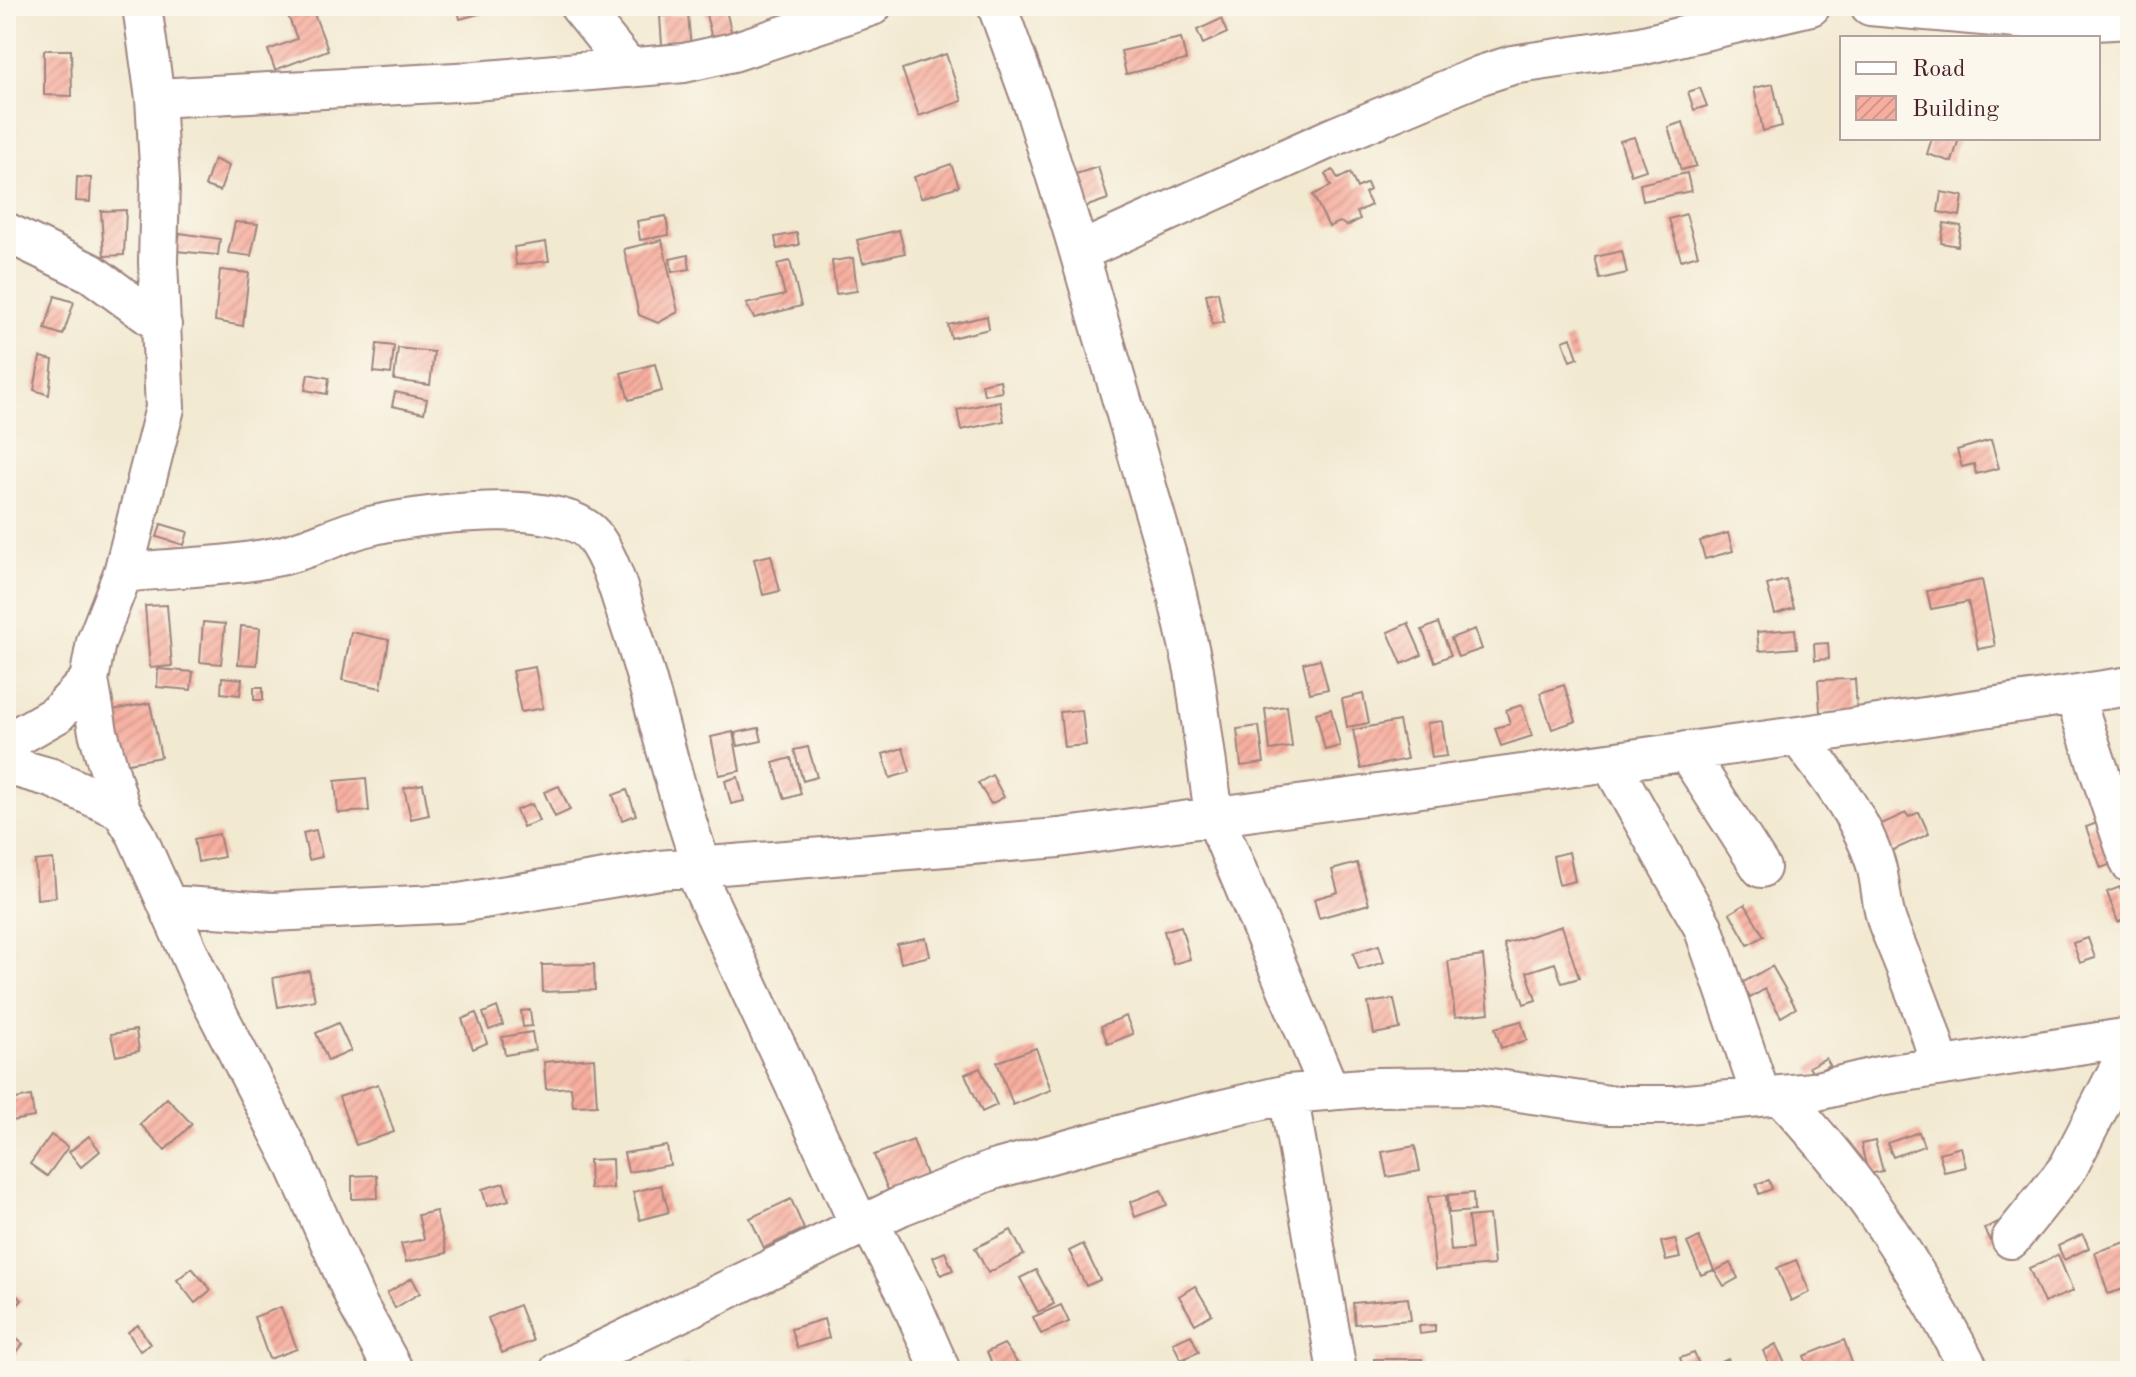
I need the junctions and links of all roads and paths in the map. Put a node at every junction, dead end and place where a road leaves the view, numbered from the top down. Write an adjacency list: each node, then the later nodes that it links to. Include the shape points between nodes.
1 (142, 6): 11 (street)
2 (579, 6): 10 (street)
3 (872, 6): 10 (street, via 711,58)
4 (997, 6): 13 (street)
5 (1697, 6): 9 (street)
6 (1811, 6): 9 (street)
7 (1870, 6): 8 (street, via 2061,23)
8 (2130, 19)
9 (1671, 38): 13 (street, via 1512,65 1455,84)
10 (629, 68): 11 (street)
11 (155, 98): 14 (street)
12 (6, 232): 14 (street, via 91,273)
13 (1079, 252): 25 (street, via 1172,573 1194,670)
14 (162, 325): 15 (street, via 165,408)
15 (123, 573): 16 (street, via 96,642); 27 (street, via 279,556 363,527 427,515 502,512 578,522 594,536 620,596)
16 (89, 680): 20 (street, via 57,714); 24 (street)
17 (2130, 686): 18 (street)
18 (2074, 695): 19 (street); 26 (street)
19 (1798, 736): 21 (street); 32 (street, via 1837,789 1871,850 1886,919 1921,1000)
20 (6, 743)
21 (1686, 751): 22 (street); 28 (street)
22 (1610, 762): 25 (street); 35 (street, via 1703,927)
23 (6, 765): 24 (street, via 52,778)
24 (121, 810): 29 (street)
25 (1214, 815): 27 (street, via 1059,838); 33 (street)
26 (2130, 863)
27 (697, 867): 29 (street, via 459,903 272,912); 36 (street)
28 (1761, 868)
29 (169, 905): 39 (street, via 205,989)
30 (2130, 1037): 32 (street)
31 (2130, 1047): 37 (street, via 2068,1168)
32 (1940, 1066): 35 (street)
33 (1330, 1091): 34 (street); 35 (street, via 1477,1086 1609,1105)
34 (1288, 1094): 36 (street, via 993,1170); 41 (street)
35 (1770, 1096): 42 (street, via 1847,1172 1911,1260)
36 (865, 1224): 38 (street); 40 (street, via 909,1298)
37 (2011, 1239)
38 (569, 1369)
39 (394, 1371)
40 (941, 1371)
41 (1337, 1371)
42 (1970, 1371)

